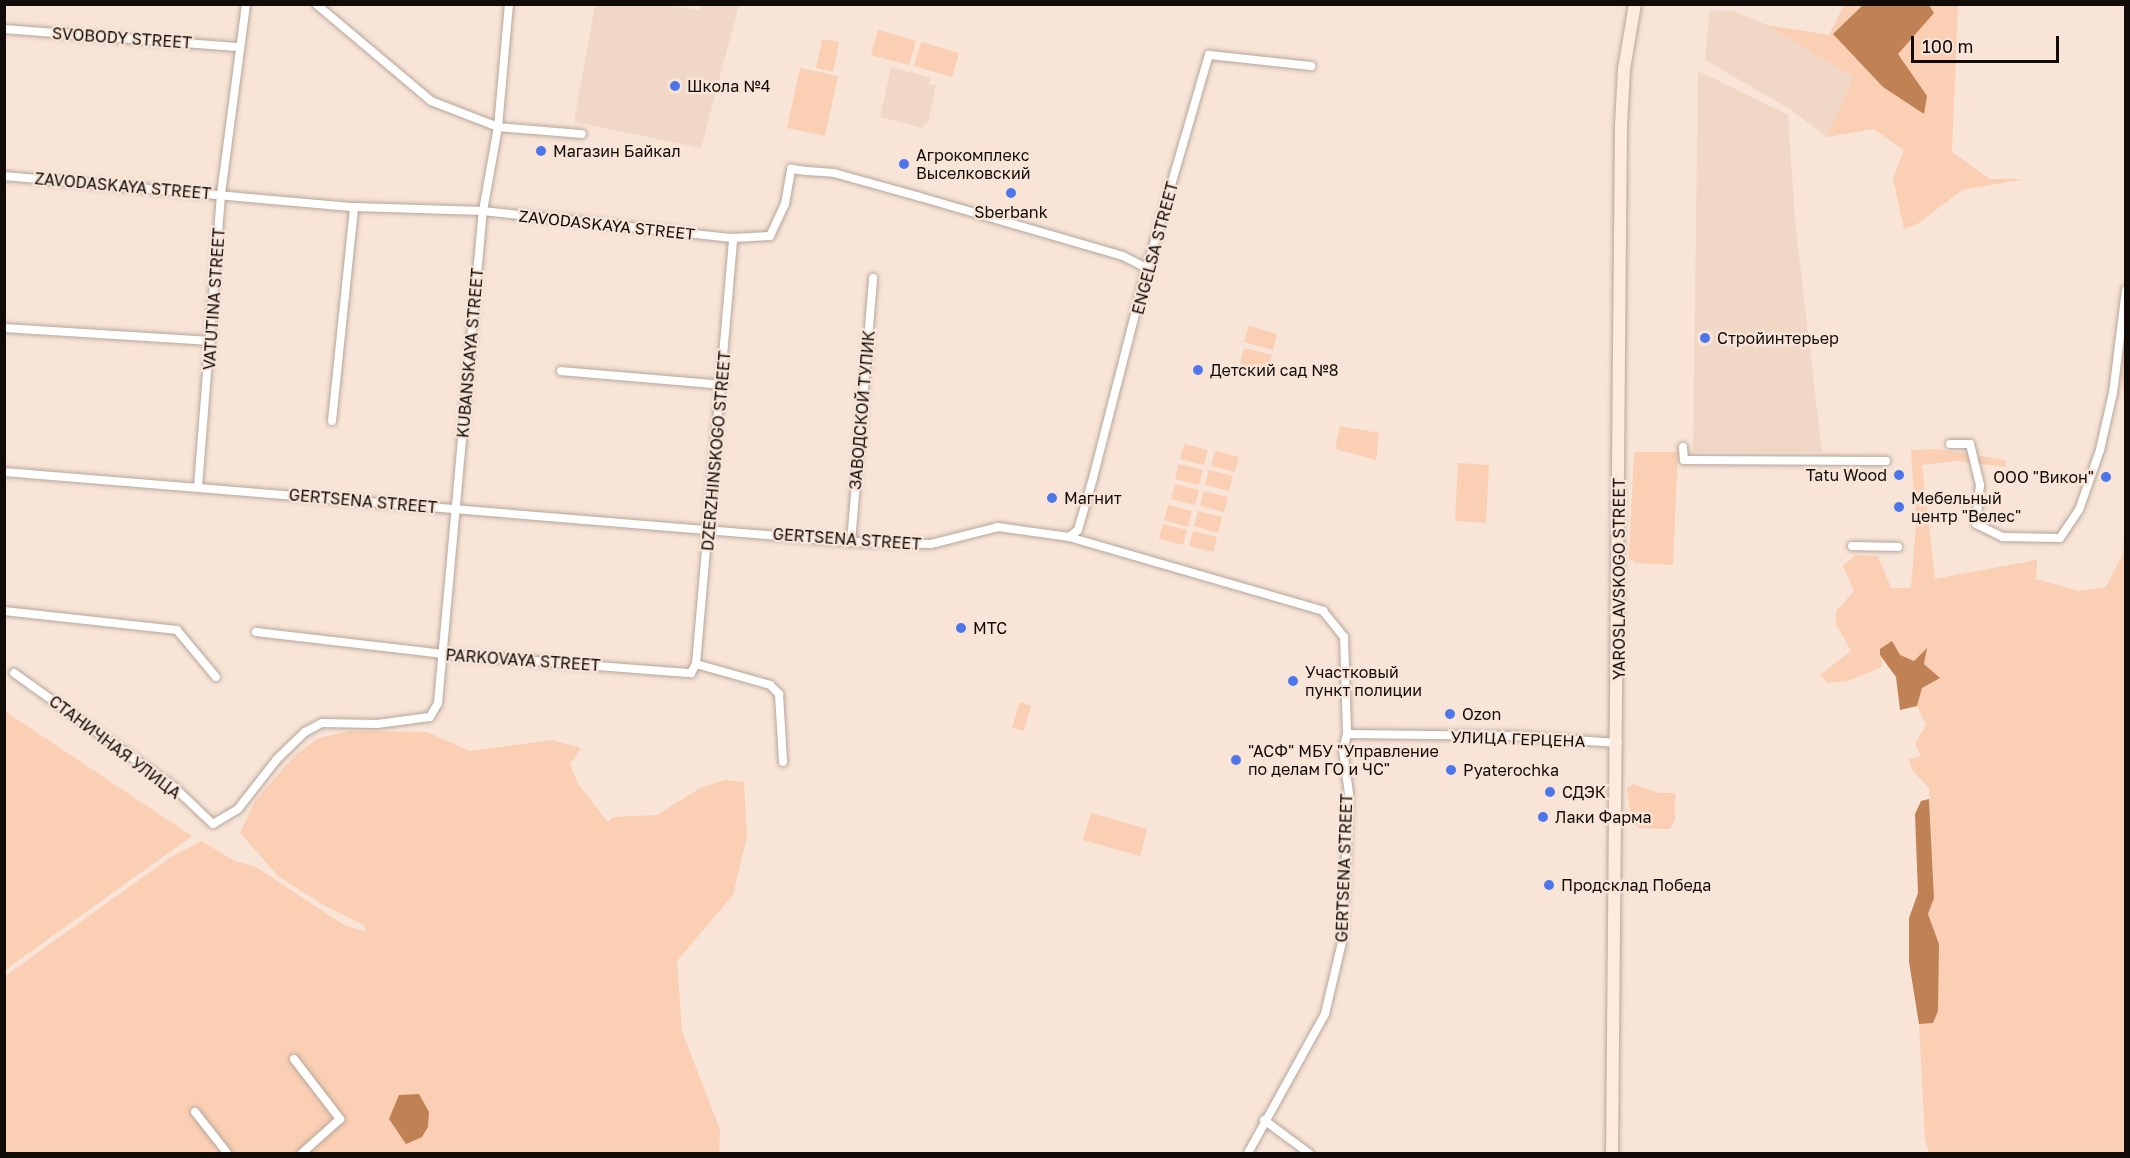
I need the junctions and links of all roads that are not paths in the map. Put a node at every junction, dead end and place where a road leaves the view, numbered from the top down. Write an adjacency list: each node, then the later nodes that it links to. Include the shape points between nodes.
1 (246, 4): 6 (street, VATUTINA STREET)
2 (316, 4): 8 (street, via 431,102)
3 (509, 4): 8 (street, KUBANSKAYA STREET)
4 (1635, 4): 41 (street, YAROSLAVSKOGO STREET, via 1624,69 1622,125)
5 (4, 28): 6 (street, SVOBODY STREET)
6 (239, 47): 11 (street, VATUTINA STREET)
7 (1311, 66): 15 (street, ENGELSA STREET, via 1209,55)
8 (498, 127): 9 (street); 13 (street, KUBANSKAYA STREET)
9 (582, 134)
10 (4, 176): 11 (street, ZAVODASKAYA STREET)
11 (222, 194): 12 (street, ZAVODASKAYA STREET); 19 (street, VATUTINA STREET)
12 (354, 207): 13 (street, ZAVODASKAYA STREET); 22 (street)
13 (483, 211): 14 (street, ZAVODASKAYA STREET); 28 (street, KUBANSKAYA STREET)
14 (733, 238): 15 (street, ZAVODASKAYA STREET, via 770,236 785,204 791,170 834,173 1123,256); 21 (street, DZERZHINSKOGO STREET)
15 (1147, 268): 30 (street, ENGELSA STREET, via 1105,437 1078,530)
16 (873, 278): 31 (street, ЗАВОДСКОЙ ТУПИК)
17 (2126, 290): 23 (street, via 2113,393 2100,450 2079,510 2060,538 2003,537 1976,524 1980,484 1970,444)
18 (4, 328): 19 (street)
19 (211, 341): 27 (street, VATUTINA STREET)
20 (561, 371): 21 (street)
21 (723, 385): 29 (street, DZERZHINSKOGO STREET)
22 (332, 421)
23 (1950, 444)
24 (1683, 447): 25 (street, via 1684,460)
25 (1886, 461)
26 (4, 472): 27 (street, GERTSENA STREET)
27 (198, 487): 28 (street, GERTSENA STREET)
28 (456, 508): 29 (street, GERTSENA STREET); 36 (street, KUBANSKAYA STREET)
29 (709, 528): 31 (street, GERTSENA STREET); 37 (street, DZERZHINSKOGO STREET)
30 (1069, 537): 31 (street, GERTSENA STREET, via 998,527 931,544); 40 (street, GERTSENA STREET, via 1323,611 1344,637)
31 (851, 542)
32 (1852, 546): 33 (street)
33 (1898, 547)
34 (4, 611): 39 (street, via 177,630)
35 (256, 632): 36 (street, PARKOVAYA STREET)
36 (442, 654): 37 (street, PARKOVAYA STREET, via 691,673); 43 (street, KUBANSKAYA STREET, via 438,703 430,717 377,724 322,723 305,732 277,759 238,809)
37 (696, 664): 42 (street, via 770,685 779,694)
38 (14, 673): 43 (street, СТАНИЧНАЯ УЛИЦА, via 175,788)
39 (216, 677)
40 (1347, 734): 41 (street, УЛИЦА ГЕРЦЕНА, via 1515,736); 46 (street, GERTSENA STREET, via 1343,750 1348,794 1347,857 1337,973 1325,1014)
41 (1618, 743): 51 (street, YAROSLAVSKOGO STREET)
42 (783, 762)
43 (213, 824)
44 (294, 1059): 49 (street, via 340,1119)
45 (195, 1112): 48 (street)
46 (1264, 1120): 47 (street, GERTSENA STREET); 50 (street)
47 (1248, 1151)
48 (228, 1154)
49 (301, 1154)
50 (1310, 1154)
51 (1612, 1154)

